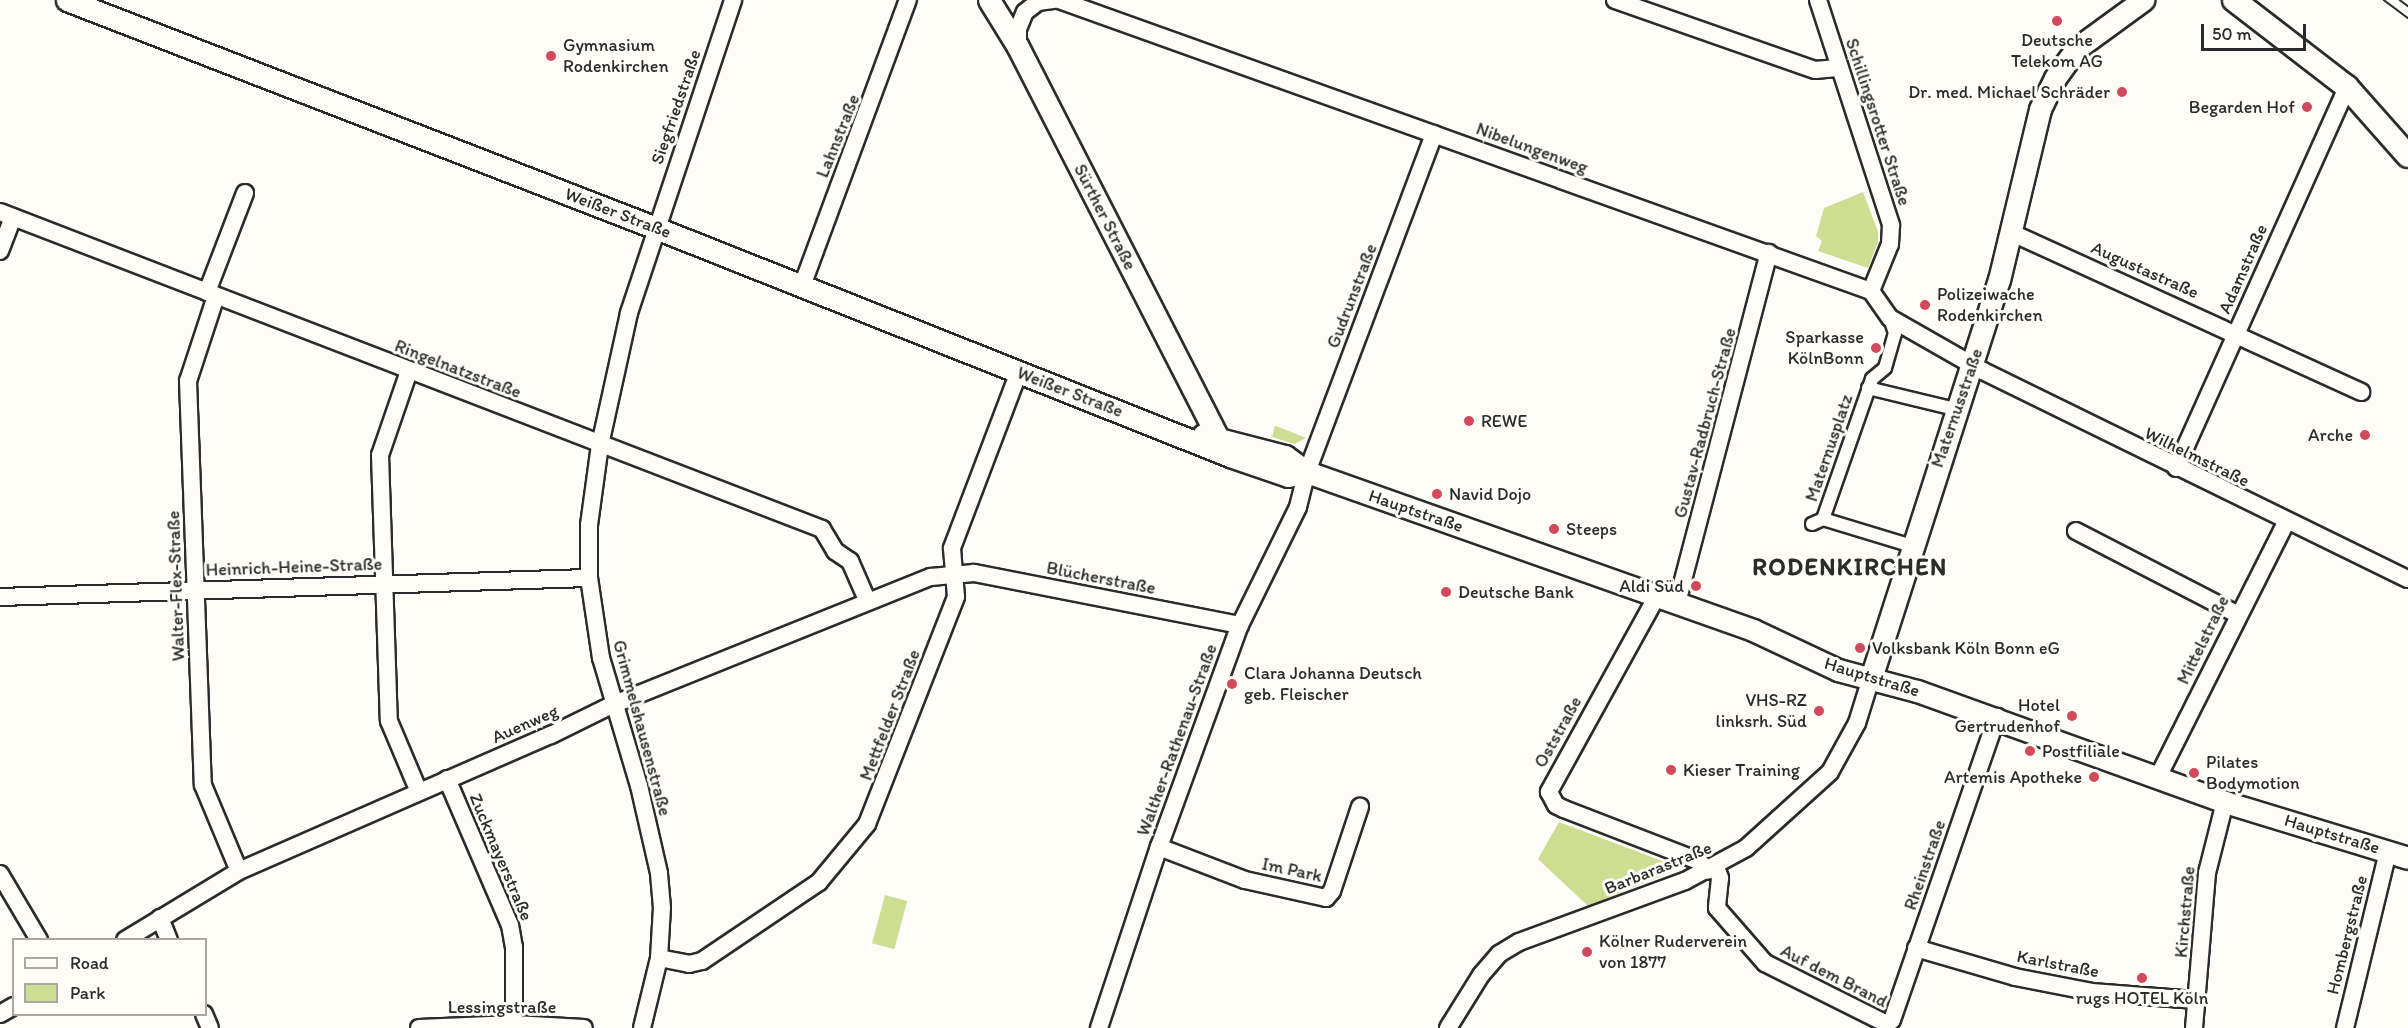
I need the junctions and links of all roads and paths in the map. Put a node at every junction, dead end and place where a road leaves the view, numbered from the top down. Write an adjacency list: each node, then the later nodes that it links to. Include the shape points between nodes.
1 (67, 0): 10 (street, Weißer Straße)
2 (733, 0): 18 (street, Siegfriedstraße)
3 (908, 0): 22 (street, Lahnstraße)
4 (989, 0): 11 (street, Sürther Straße)
5 (1057, 0): 11 (street, Nibelungenweg, via 1038,2 1025,12 1018,29); 14 (street, Nibelungenweg)
6 (1615, 0): 12 (street, via 1815,70)
7 (1818, 0): 12 (street, Schillingsrotter Straße)
8 (2144, 0): 19 (street, Maternusstraße, via 2077,48 2052,84 2032,133)
9 (2234, 0): 13 (main road)
10 (95, 5): 18 (street, Weißer Straße)
11 (1018, 47): 32 (street, Sürther Straße)
12 (1840, 68): 23 (street, Schillingsrotter Straße, via 1892,231)
13 (2347, 87): 15 (main road); 26 (street, Adamstraße)
14 (1434, 134): 21 (street, Nibelungenweg); 40 (street, Gudrunstraße)
15 (2408, 156)
16 (245, 193): 24 (street, Walter-Flex-Straße)
17 (7, 215): 20 (street); 24 (street, Ringelnatzstraße)
18 (656, 228): 22 (street, Weißer Straße); 36 (street, Grimmelshausenstraße, via 628,313)
19 (2010, 232): 26 (street, Augustastraße); 27 (street, Maternusstraße)
20 (0, 251)
21 (1769, 253): 23 (street, Nibelungenweg); 52 (street, Gustav-Radbruch-Straße)
22 (802, 286): 29 (street, Weißer Straße)
23 (1871, 291): 25 (street)
24 (212, 294): 28 (street, Ringelnatzstraße); 48 (street, Walter-Flex-Straße, via 188,381)
25 (1890, 318): 27 (street); 30 (street, Maternusplatz, via 1896,333 1885,368 1872,378)
26 (2236, 333): 31 (street, Augustastraße); 39 (street, Adamstraße)
27 (1973, 364): 33 (street, Maternusstraße); 39 (street, Wilhelmstraße)
28 (409, 371): 36 (street, Ringelnatzstraße); 47 (street, via 380,455)
29 (1019, 372): 34 (street, Weißer Straße); 44 (street, Mettfelder Straße, via 952,548)
30 (1868, 388): 33 (street, Maternusplatz); 43 (street, Maternusplatz, via 1817,522)
31 (2361, 392)
32 (1202, 404): 34 (street, via 1188,426); 35 (street, Sürther Straße); 37 (street, Hauptstraße)
33 (1955, 409): 43 (street, Maternusstraße)
34 (1168, 430): 35 (street, Weißer Straße); 38 (street, Weißer Straße)
35 (1216, 437): 37 (street, Hauptstraße); 38 (street)
36 (600, 445): 45 (street, Grimmelshausenstraße, via 589,525); 51 (street, Ringelnatzstraße, via 822,529 835,551 850,561)
37 (1254, 447): 40 (street, Hauptstraße, via 1285,456)
38 (1230, 456): 40 (street, Hauptstraße, via 1288,476)
39 (2176, 468): 41 (street, Wilhelmstraße)
40 (1307, 472): 49 (street, Hauptstraße); 54 (street, Walther-Rathenau-Straße, via 1298,507)
41 (2286, 522): 46 (street, Wilhelmstraße); 53 (street, Mittelstraße)
42 (2076, 531): 53 (street)
43 (1912, 546): 55 (street, Maternusstraße)
44 (954, 572): 51 (street, Auenweg); 54 (street, Blücherstraße); 73 (street, Mettfelder Straße, via 956,597 867,824 819,882 702,961 689,964)
45 (589, 578): 47 (street, Heinrich-Heine-Straße); 56 (street, Grimmelshausenstraße)
46 (2408, 579)
47 (384, 584): 48 (street, Heinrich-Heine-Straße); 60 (street, via 388,721)
48 (195, 590): 50 (street, Heinrich-Heine-Straße); 66 (street, Walter-Flex-Straße, via 203,785)
49 (1657, 596): 52 (street, Hauptstraße); 65 (street, Oststraße, via 1549,792 1552,801 1564,809)
50 (0, 597)
51 (867, 600): 56 (street, Auenweg)
52 (1677, 603): 55 (street, Hauptstraße, via 1753,630 1838,670)
53 (2237, 614): 58 (street, Mittelstraße)
54 (1240, 625): 63 (street, Walther-Rathenau-Straße)
55 (1871, 678): 57 (street, Hauptstraße); 65 (street, Barbarastraße, via 1857,723 1830,772 1746,848)
56 (612, 705): 59 (street, Auenweg); 73 (street, Grimmelshausenstraße, via 639,786 659,873)
57 (1997, 717): 58 (street, Hauptstraße); 72 (street, Rheinstraße)
58 (2158, 777): 61 (street, Hauptstraße)
59 (447, 779): 60 (street, Auenweg); 75 (street, Zuckmayerstraße, via 510,925 514,947)
60 (419, 792): 66 (street, Auenweg)
61 (2225, 802): 64 (street, Hauptstraße); 74 (street, Kirchstraße, via 2207,873)
62 (1360, 807): 63 (street, Im Park, via 1332,891 1326,898 1245,880)
63 (1159, 847): 80 (street, Walther-Rathenau-Straße)
64 (2398, 855): 83 (street, Hombergstraße)
65 (1712, 869): 76 (street, Auf dem Brand, via 1720,878 1717,908 1753,951 1787,976); 81 (street, Barbarastraße, via 1519,942 1499,954)
66 (239, 871): 68 (street, Auenweg)
67 (0, 874): 69 (street)
68 (160, 918): 70 (street, Auenweg); 71 (street)
69 (38, 938)
70 (126, 938)
71 (169, 938)
72 (1916, 948): 74 (street, Karlstraße, via 2015,977 2092,992); 76 (street, Rheinstraße, via 1892,1020)
73 (659, 958): 79 (street, Grimmelshausenstraße)
74 (2196, 1000): 82 (street, Kirchstraße)
75 (514, 1024): 77 (street, Lessingstraße); 78 (street, Lessingstraße)
76 (1887, 1024)
77 (419, 1028)
78 (584, 1028)
79 (642, 1028)
80 (1099, 1028)
81 (1448, 1028)
82 (2194, 1028)
83 (2345, 1028)

